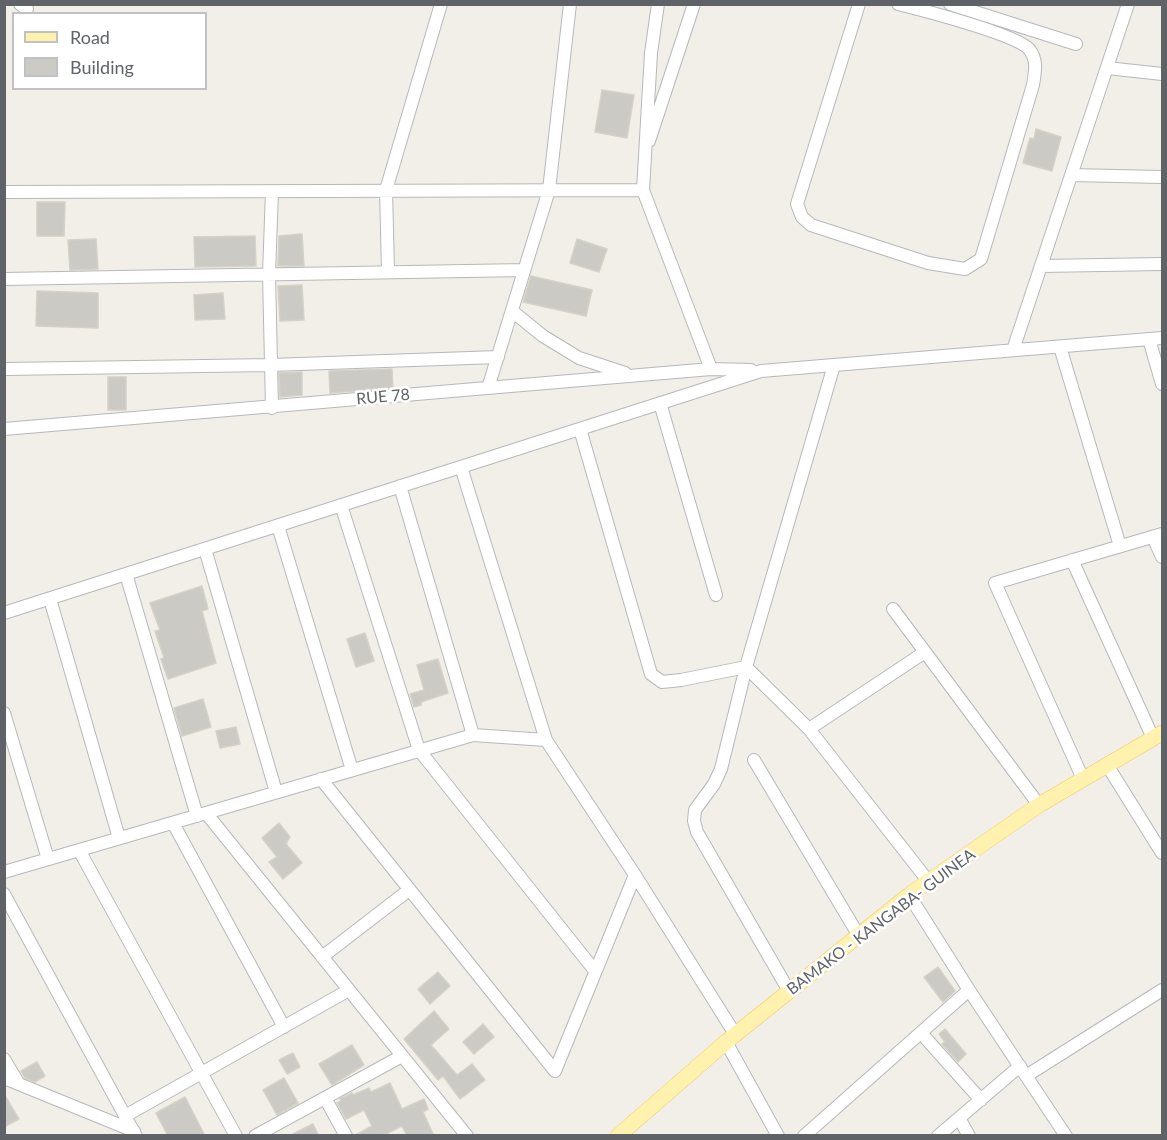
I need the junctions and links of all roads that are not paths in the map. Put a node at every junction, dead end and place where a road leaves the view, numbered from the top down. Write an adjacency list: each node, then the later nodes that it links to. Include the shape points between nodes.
1 (441, 4): 16 (street)
2 (570, 4): 17 (street)
3 (658, 4): 13 (street)
4 (694, 4): 13 (street)
5 (869, 4): 9 (street)
6 (898, 4): 9 (street, via 1015,40 1029,50 1036,66 981,259 965,269 928,263 811,225 796,204)
7 (950, 4): 10 (street)
8 (1128, 4): 11 (street)
9 (858, 8)
10 (1076, 44)
11 (1107, 68): 12 (street); 14 (street)
12 (1162, 74)
13 (644, 156): 18 (street)
14 (1071, 175): 15 (street); 22 (street)
15 (1162, 177)
16 (386, 190): 17 (street); 19 (street); 24 (street)
17 (549, 190): 18 (street); 23 (street)
18 (643, 190): 36 (street)
19 (272, 191): 20 (street); 25 (street)
20 (4, 192)
21 (1162, 264): 22 (street)
22 (1041, 266): 31 (street)
23 (524, 270): 24 (street); 27 (street)
24 (388, 271): 25 (street)
25 (268, 274): 26 (street); 33 (street)
26 (4, 279)
27 (512, 311): 32 (street); 38 (street, via 579,358)
28 (1162, 338): 29 (street)
29 (1149, 339): 30 (street); 39 (street)
30 (1060, 347): 31 (street); 50 (street)
31 (1013, 350): 34 (street)
32 (498, 357): 33 (street); 40 (street)
33 (270, 365): 35 (street); 42 (street)
34 (834, 365): 37 (street); 60 (street)
35 (4, 369)
36 (711, 369): 37 (street, RUE 78); 38 (street, RUE 78)
37 (761, 371): 41 (street)
38 (632, 375): 40 (street, RUE 78)
39 (1162, 384)
40 (488, 388): 42 (street, RUE 78)
41 (660, 403): 44 (street); 55 (street)
42 (272, 408): 43 (street, RUE 78)
43 (4, 429)
44 (580, 429): 45 (street); 60 (street, via 651,674 662,682)
45 (461, 467): 46 (street); 65 (street)
46 (400, 486): 47 (street); 63 (street)
47 (341, 505): 48 (street); 67 (street)
48 (278, 525): 51 (street); 70 (street)
49 (1158, 535): 50 (street); 52 (street)
50 (1120, 546): 53 (street)
51 (205, 549): 54 (street); 73 (street)
52 (1162, 557)
53 (1072, 561): 64 (street); 72 (street, via 995,583)
54 (126, 574): 56 (street); 75 (street)
55 (716, 595)
56 (50, 599): 58 (street); 77 (street)
57 (893, 609): 59 (street)
58 (4, 613)
59 (925, 652): 62 (street); 74 (street)
60 (746, 667): 62 (street); 93 (street, via 721,769 695,810 694,821)
61 (4, 713): 66 (street)
62 (809, 729): 83 (street)
63 (474, 735): 65 (street); 67 (street)
64 (1158, 736): 69 (main road, BAMAKO - KANGABA- GUINEA)
65 (546, 740): 82 (street)
66 (9, 742): 80 (street)
67 (419, 750): 70 (street); 89 (street)
68 (754, 760): 87 (street)
69 (1107, 765): 72 (main road, BAMAKO - KANGABA- GUINEA); 79 (street)
70 (352, 770): 71 (street)
71 (321, 779): 73 (street); 84 (street)
72 (1083, 779): 74 (main road, BAMAKO - KANGABA- GUINEA)
73 (276, 792): 75 (street)
74 (1039, 805): 83 (main road, BAMAKO - KANGABA- GUINEA)
75 (202, 814): 76 (street); 88 (street)
76 (173, 823): 77 (street); 94 (street)
77 (119, 838): 78 (street)
78 (79, 850): 80 (street); 100 (street)
79 (1162, 853)
80 (48, 859): 81 (street)
81 (4, 872)
82 (635, 875): 89 (street); 96 (street)
83 (929, 882): 86 (main road, BAMAKO - KANGABA- GUINEA)
84 (409, 890): 88 (street); 89 (street, via 555,1071)
85 (4, 894): 105 (street)
86 (909, 896): 87 (main road, BAMAKO - KANGABA- GUINEA); 91 (street)
87 (859, 936): 93 (main road, BAMAKO - KANGABA- GUINEA)
88 (322, 957): 90 (street)
89 (595, 971)
90 (349, 990): 94 (street); 97 (street)
91 (969, 990): 95 (street); 99 (street)
92 (1162, 990): 99 (street)
93 (789, 991): 96 (main road, BAMAKO - KANGABA- GUINEA)
94 (284, 1027): 100 (street)
95 (921, 1033): 104 (street); 114 (street)
96 (730, 1038): 112 (main road, BAMAKO - KANGABA- GUINEA); 113 (street)
97 (402, 1056): 103 (street); 111 (street)
98 (4, 1059): 102 (street)
99 (1023, 1071): 104 (street); 117 (street)
100 (202, 1073): 105 (street); 108 (street)
101 (4, 1078): 102 (street)
102 (18, 1084): 107 (street)
103 (325, 1098): 109 (street); 110 (street)
104 (981, 1100): 106 (street)
105 (125, 1116): 107 (street)
106 (959, 1118): 115 (street); 116 (street)
107 (131, 1134)
108 (236, 1136)
109 (255, 1136)
110 (346, 1136)
111 (466, 1136)
112 (618, 1136)
113 (778, 1136)
114 (804, 1136)
115 (938, 1136)
116 (969, 1136)
117 (1066, 1136)

